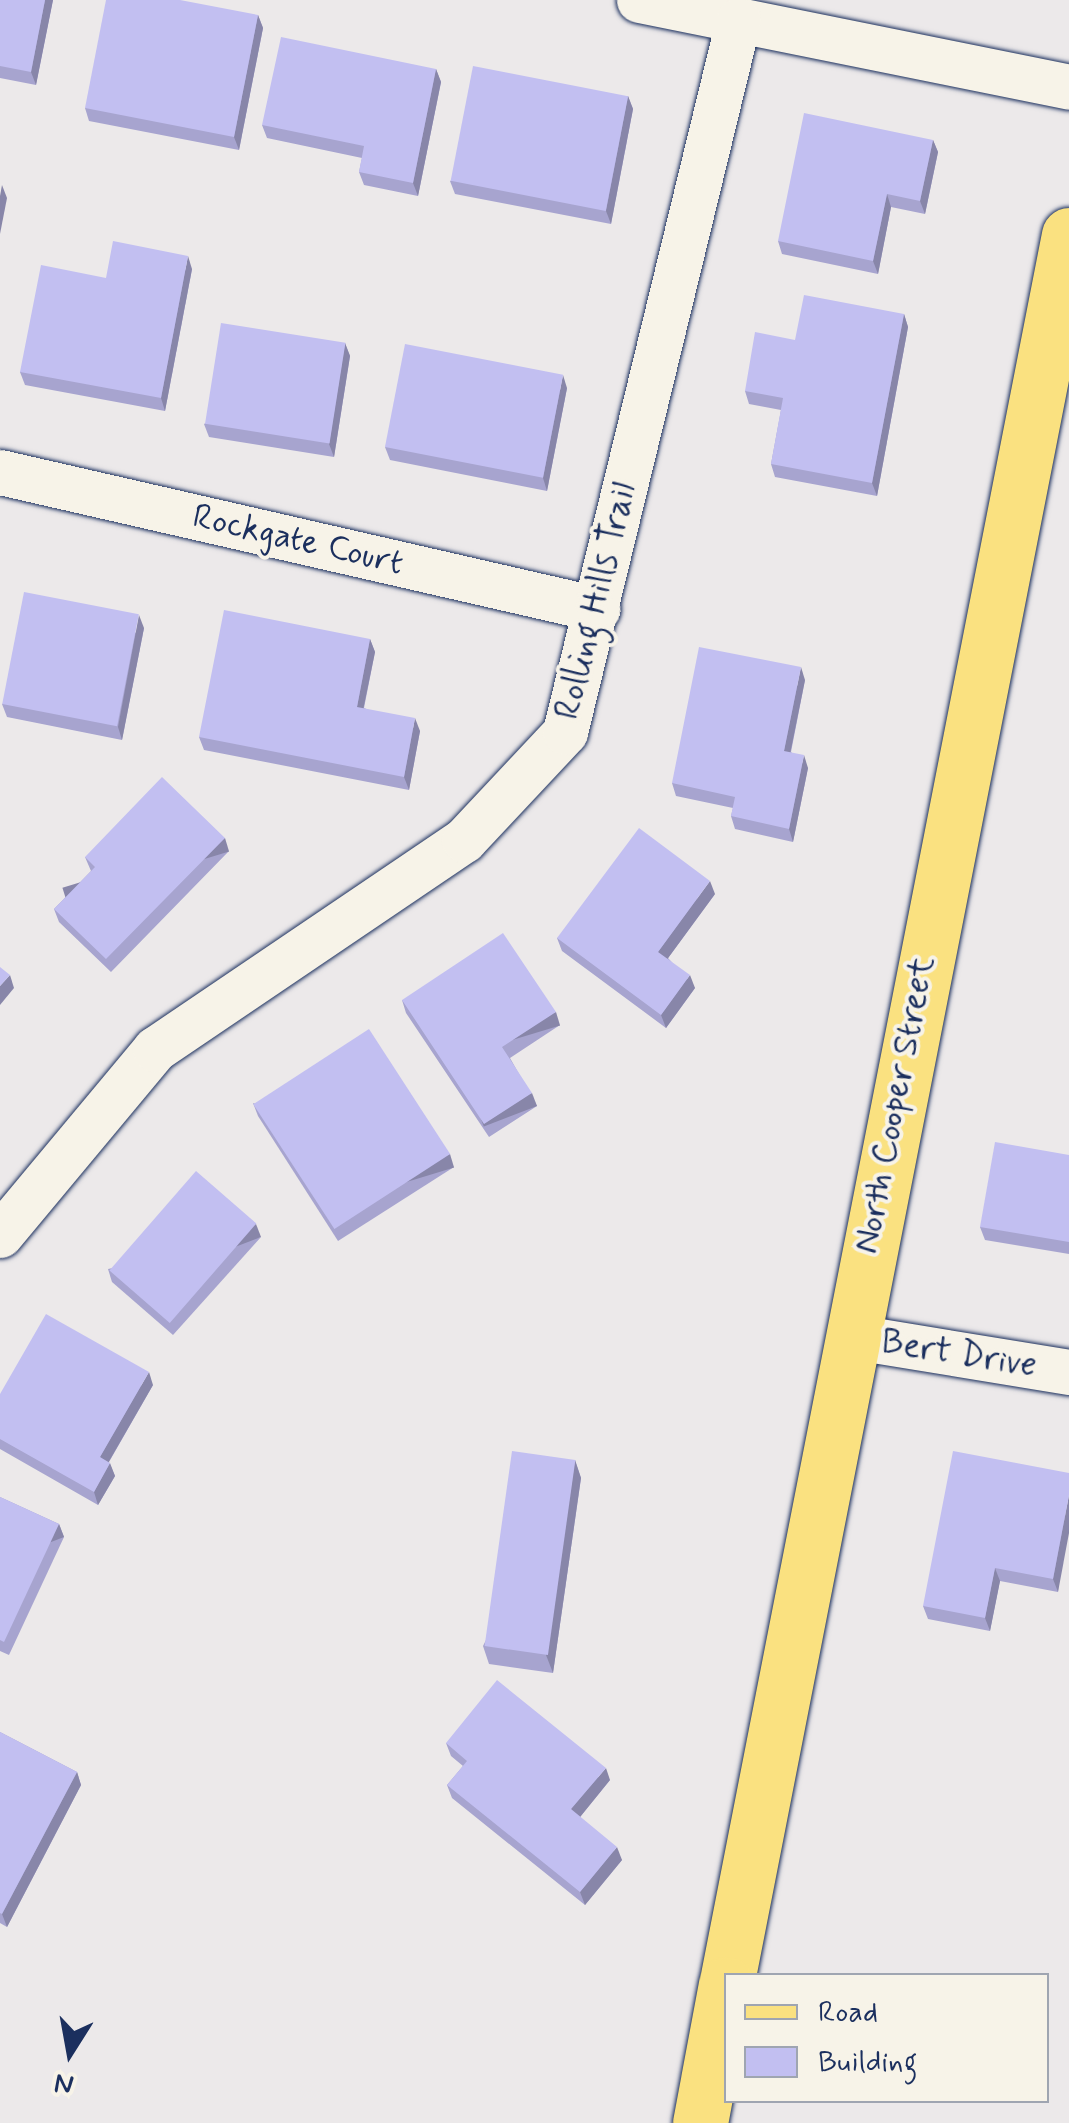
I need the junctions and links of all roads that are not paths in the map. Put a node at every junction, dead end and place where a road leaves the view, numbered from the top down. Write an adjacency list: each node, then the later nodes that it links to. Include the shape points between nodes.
1 (639, 0): 2 (street)
2 (738, 22): 3 (street); 6 (street, Rolling Hills Trail)
3 (1069, 87)
4 (1069, 235): 8 (main road, North Cooper Street)
5 (0, 472): 6 (street, Rockgate Court)
6 (596, 609): 7 (street, Rolling Hills Trail, via 565,732 464,840 155,1050)
7 (0, 1235)
8 (848, 1336): 9 (street, Bert Drive); 10 (main road, North Cooper Street)
9 (1069, 1372)
10 (729, 1973)
11 (724, 1995): 12 (main road)
12 (700, 2123)

